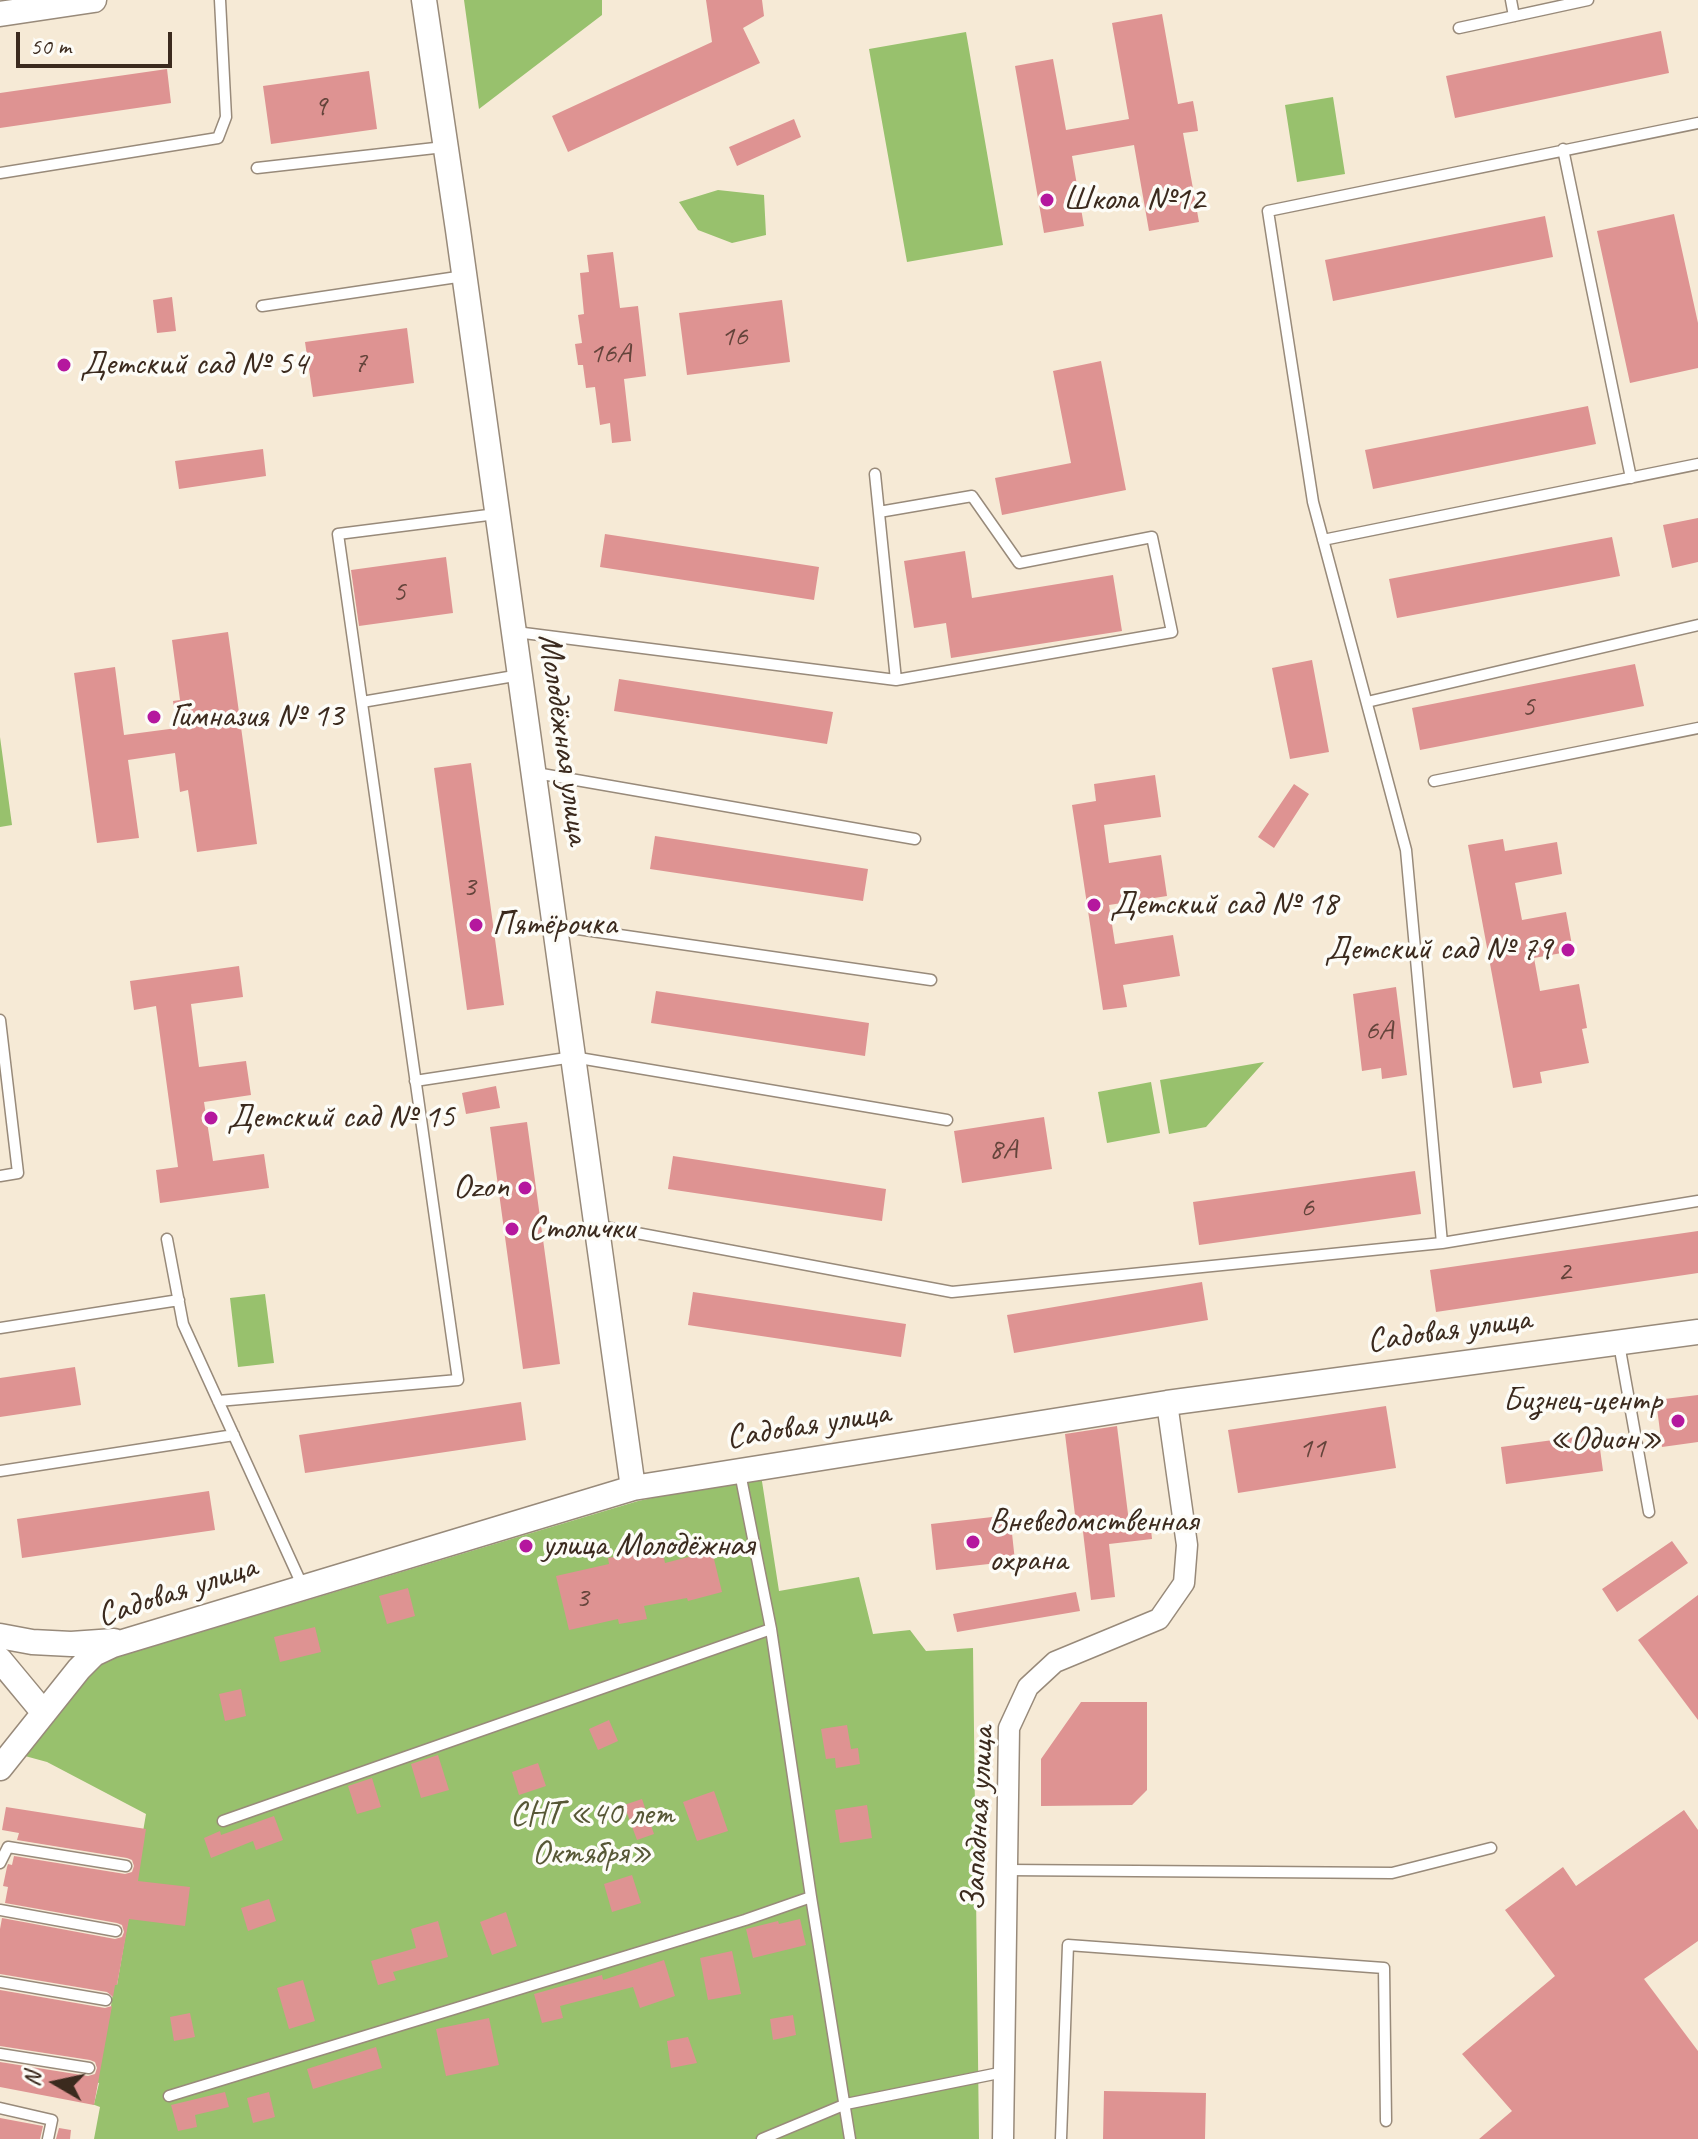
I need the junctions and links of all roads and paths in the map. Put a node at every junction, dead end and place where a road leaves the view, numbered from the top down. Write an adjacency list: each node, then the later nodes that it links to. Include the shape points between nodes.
1 (94, 0): 6 (street)
2 (220, 0): 13 (lane, via 226,117 218,138)
3 (424, 0): 10 (street, Молодёжная улица)
4 (1511, 0): 7 (lane)
5 (1588, 0): 7 (lane)
6 (0, 14)
7 (1514, 16): 8 (lane)
8 (1459, 28)
9 (1698, 123): 11 (lane)
10 (446, 147): 12 (lane); 14 (street, Молодёжная улица)
11 (1563, 149): 18 (lane); 21 (lane, via 1268,211)
12 (257, 168)
13 (0, 173)
14 (464, 276): 15 (lane); 20 (street, Молодёжная улица)
15 (262, 306)
16 (1698, 464): 18 (lane)
17 (875, 474): 19 (lane)
18 (1631, 478): 21 (lane)
19 (879, 512): 25 (lane); 25 (lane, via 972,496 1019,563 1152,537 1172,632)
20 (497, 514): 23 (street, Молодёжная улица); 26 (lane, via 338,534)
21 (1323, 540): 27 (lane)
22 (1698, 625): 27 (lane)
23 (514, 632): 24 (street, Молодёжная улица); 25 (lane)
24 (520, 675): 26 (lane); 29 (street, Молодёжная улица)
25 (896, 680)
26 (362, 702): 37 (lane)
27 (1367, 702): 43 (lane, via 1406,850)
28 (1698, 728): 30 (lane)
29 (534, 773): 31 (lane); 32 (street, Молодёжная улица)
30 (1434, 781)
31 (915, 839)
32 (555, 925): 33 (lane); 35 (street, Молодёжная улица)
33 (931, 980)
34 (0, 1020): 36 (lane)
35 (573, 1057): 37 (lane); 38 (lane); 41 (street, Молодёжная улица)
36 (3, 1078): 39 (lane, via 18,1173)
37 (415, 1081): 48 (lane, via 458,1380)
38 (947, 1120)
39 (0, 1176)
40 (1698, 1201): 43 (lane)
41 (597, 1226): 43 (lane, via 952,1292); 53 (street, Молодёжная улица)
42 (167, 1239): 44 (lane)
43 (1442, 1243)
44 (179, 1300): 45 (lane); 48 (lane, via 183,1324)
45 (0, 1328)
46 (1698, 1332): 47 (street, Садовая улица)
47 (1619, 1342): 49 (street, Садовая улица); 54 (lane)
48 (218, 1401): 50 (lane)
49 (1167, 1403): 52 (street, Садовая улица); 66 (street, Западная улица, via 1187,1545 1184,1583 1159,1619 1055,1662 1028,1687 1009,1728)
50 (234, 1435): 51 (lane); 55 (lane)
51 (0, 1471)
52 (739, 1471): 53 (street, Садовая улица); 56 (lane)
53 (633, 1488): 55 (street, Садовая улица)
54 (1649, 1512)
55 (303, 1587): 58 (street, Садовая улица)
56 (771, 1629): 62 (lane); 67 (lane)
57 (0, 1636): 58 (street, via 71,1644)
58 (129, 1640): 60 (street, Садовая улица, via 94,1654)
59 (0, 1660): 60 (street)
60 (44, 1713): 61 (street, Садовая улица)
61 (0, 1768)
62 (223, 1821)
63 (1491, 1848): 66 (lane, via 1392,1873)
64 (0, 1863): 65 (lane, via 8,1847)
65 (126, 1866)
66 (1007, 1870): 74 (street, Западная улица)
67 (811, 1897): 75 (lane); 76 (lane)
68 (0, 1910): 69 (lane)
69 (116, 1931)
70 (0, 1982): 71 (lane)
71 (106, 2000)
72 (0, 2054): 73 (lane)
73 (89, 2068)
74 (1004, 2072): 76 (lane); 82 (street, Западная улица)
75 (169, 2096)
76 (846, 2104): 80 (lane); 81 (lane)
77 (0, 2108): 79 (lane, via 52,2120)
78 (1386, 2121): 83 (lane, via 1384,1968 1068,1945)
79 (48, 2139)
80 (762, 2139)
81 (850, 2139)
82 (1003, 2139)
83 (1061, 2139)

